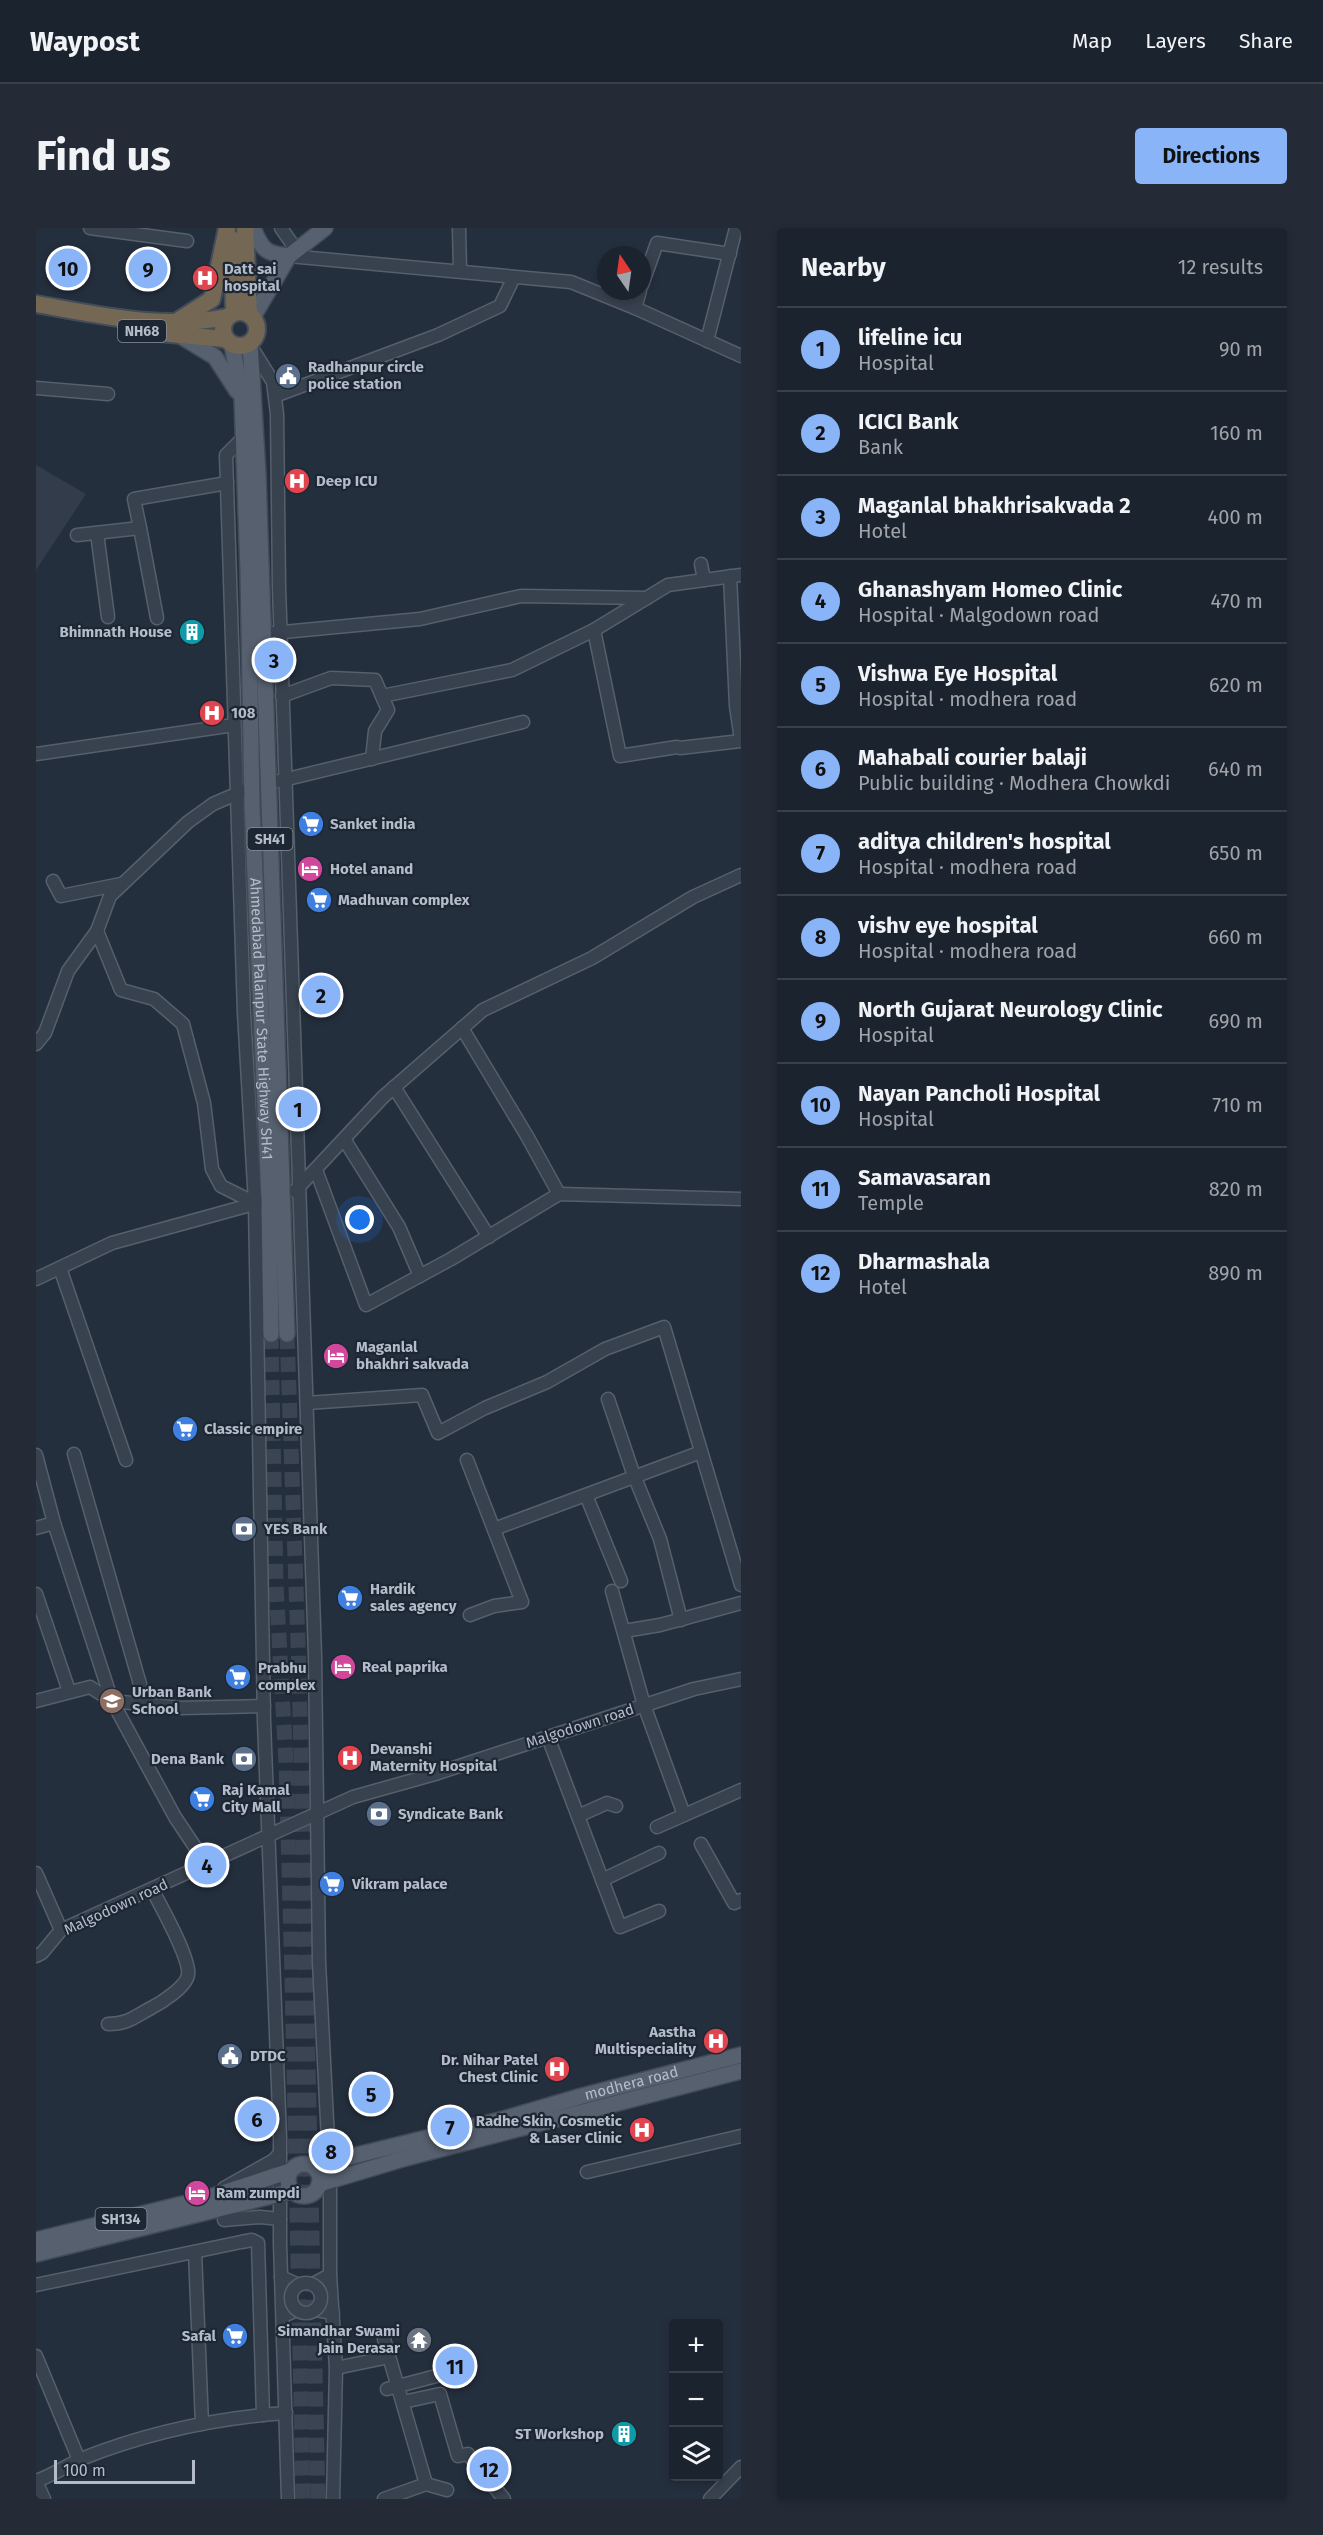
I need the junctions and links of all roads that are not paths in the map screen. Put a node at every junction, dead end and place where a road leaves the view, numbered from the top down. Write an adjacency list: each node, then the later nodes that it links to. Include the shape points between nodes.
1 (90, 228): 10 (street)
2 (227, 228): 21 (highway, via 212,299)
3 (232, 228): 19 (highway)
4 (245, 228): 19 (highway)
5 (253, 228): 11 (main road, via 268,252)
6 (281, 228): 11 (street)
7 (325, 228): 11 (main road)
8 (459, 228): 14 (street)
9 (736, 228): 12 (street)
10 (187, 241)
11 (293, 253): 14 (street); 19 (main road)
12 (730, 254): 13 (street, via 657,243); 22 (street)
13 (651, 260)
14 (460, 271): 15 (street)
15 (514, 277): 18 (street, via 571,282); 28 (street, via 500,306 438,335)
16 (637, 300): 18 (street)
17 (36, 304): 21 (highway, NH68)
18 (635, 308): 22 (street)
19 (241, 315): 21 (highway, NH68); 23 (highway, via 222,328); 24 (highway, via 256,322 257,334)
20 (36, 316): 21 (highway, NH68, via 151,333)
21 (177, 328): 23 (highway, NH68); 29 (main road, via 215,357)
22 (707, 341): 25 (street)
23 (229, 342): 24 (highway, NH68, via 238,347); 29 (main road, Ahmedabad Palanpur State Highway SH41 / SH41)
24 (250, 344): 28 (street, via 273,382); 43 (main road, Ahmedabad Palanpur State Highway SH41 / SH41)
25 (741, 356)
26 (36, 388): 27 (street)
27 (108, 394)
28 (275, 396): 42 (street)
29 (242, 399): 30 (main road, Ahmedabad Palanpur State Highway SH41 / SH41)
30 (243, 438): 31 (street, via 226,455); 44 (main road, Ahmedabad Palanpur State Highway SH41 / SH41)
31 (227, 483): 32 (street, via 134,499); 45 (street)
32 (140, 528): 33 (street); 40 (street)
33 (97, 533): 34 (street); 39 (street)
34 (77, 535)
35 (701, 564): 37 (street)
36 (735, 575): 37 (street); 50 (street, via 736,706)
37 (704, 580): 38 (street, via 668,585)
38 (647, 598): 41 (street); 42 (street, via 521,596 420,619)
39 (108, 617)
40 (157, 618)
41 (594, 630): 47 (street, via 512,670); 50 (street, via 620,756)
42 (280, 632): 43 (street); 46 (street)
43 (263, 634): 54 (main road, Ahmedabad Palanpur State Highway SH41 / SH41)
44 (250, 658): 45 (street); 55 (main road, Ahmedabad Palanpur State Highway SH41 / SH41)
45 (232, 660): 49 (street)
46 (282, 696): 47 (street, via 331,678 375,680); 53 (street)
47 (382, 696): 52 (street, via 388,710 375,731)
48 (523, 722): 52 (street)
49 (234, 725): 51 (street); 56 (street)
50 (741, 741)
51 (36, 754)
52 (372, 759): 53 (street)
53 (285, 779): 54 (street); 66 (street)
54 (268, 784): 55 (street); 68 (main road, Ahmedabad Palanpur State Highway SH41 / SH41)
55 (252, 789): 56 (street); 68 (main road, Ahmedabad Palanpur State Highway SH41 / SH41)
56 (236, 793): 59 (street, via 188,822); 68 (street, via 244,1013)
57 (741, 875): 61 (street, via 693,897 592,958 483,1010)
58 (53, 881): 59 (street, via 61,897)
59 (122, 884): 60 (street, via 110,896)
60 (97, 931): 62 (street, via 68,971 45,1033); 68 (street, via 121,990 154,999 183,1024 204,1103 212,1169 221,1186)
61 (462, 1028): 63 (street); 67 (street)
62 (36, 1044)
63 (394, 1087): 64 (street); 70 (street)
64 (344, 1139): 65 (street); 72 (street, via 399,1227)
65 (316, 1170): 66 (street); 72 (street, via 366,1305)
66 (298, 1189): 68 (street); 75 (street)
67 (559, 1194): 69 (street); 70 (street)
68 (269, 1199): 71 (street, via 112,1244); 74 (main road, Ahmedabad Palanpur State Highway SH41 / SH41); 77 (street); 77 (main road, Ahmedabad Palanpur State Highway SH41 / SH41, via 271,1317)
69 (741, 1199)
70 (489, 1236): 72 (street)
71 (60, 1268): 73 (street); 83 (street)
72 (420, 1276)
73 (36, 1279)
74 (287, 1317): 75 (street); 76 (main road, Ahmedabad Palanpur State Highway SH41 / SH41)
75 (304, 1329): 79 (street)
76 (287, 1334)
77 (264, 1335): 104 (street)
78 (608, 1399): 85 (street)
79 (307, 1403): 80 (street, via 422,1395 438,1433 547,1382 605,1349 664,1327); 108 (street)
80 (702, 1452): 85 (street); 91 (street)
81 (74, 1454): 102 (street)
82 (36, 1455): 87 (street)
83 (126, 1460)
84 (466, 1460): 89 (street)
85 (635, 1477): 86 (street); 96 (street, via 660,1539)
86 (586, 1496): 89 (street); 90 (street)
87 (54, 1523): 88 (street); 101 (street)
88 (36, 1528)
89 (494, 1529): 95 (street, via 522,1602)
90 (621, 1581)
91 (741, 1586)
92 (612, 1591): 97 (street)
93 (36, 1594): 99 (street)
94 (741, 1603): 96 (street)
95 (470, 1615)
96 (681, 1620): 97 (street)
97 (624, 1631): 103 (street)
98 (741, 1679): 103 (street, Malgodown road)
99 (69, 1691): 100 (street); 101 (street, via 90,1687)
100 (36, 1701)
101 (112, 1701): 102 (street); 115 (street, via 175,1817)
102 (146, 1705): 104 (street)
103 (644, 1705): 105 (street, Malgodown road); 109 (street)
104 (264, 1706): 112 (street)
105 (548, 1737): 108 (street, Malgodown road, via 353,1797); 110 (street)
106 (741, 1790): 109 (street)
107 (616, 1806): 110 (street, via 607,1803)
108 (317, 1812): 112 (street, Malgodown road); 129 (street, via 319,1962)
109 (684, 1815): 111 (street)
110 (578, 1816): 117 (street)
111 (657, 1827)
112 (269, 1837): 115 (street, Malgodown road); 128 (street)
113 (701, 1844): 119 (street, via 734,1904)
114 (659, 1853): 117 (street)
115 (207, 1865): 118 (street, Malgodown road)
116 (36, 1873): 121 (street)
117 (602, 1880): 120 (street, via 620,1926)
118 (152, 1889): 121 (street, Malgodown road); 123 (street, via 181,1946 189,1972 161,2004 123,2024)
119 (741, 1900)
120 (658, 1911)
121 (61, 1930): 122 (street, Malgodown road)
122 (38, 1951)
123 (108, 2024)
124 (741, 2055): 126 (main road, modhera road, via 582,2096)
125 (741, 2071): 126 (main road)
126 (501, 2126): 129 (main road, modhera road); 133 (main road)
127 (741, 2136): 131 (street)
128 (280, 2153): 132 (street); 135 (street)
129 (329, 2160): 130 (main road, modhera road)
130 (312, 2166): 132 (main road, via 303,2164); 133 (main road)
131 (587, 2172)
132 (285, 2173): 134 (main road); 135 (main road)
133 (325, 2182): 134 (main road, via 308,2196); 142 (street)
134 (287, 2192): 136 (main road); 137 (street)
135 (207, 2198): 138 (main road, SH134)
136 (221, 2214): 137 (street); 139 (street); 141 (main road)
137 (280, 2219): 143 (street)
138 (36, 2240)
139 (229, 2244): 140 (street); 159 (street, via 252,2240 258,2243)
140 (195, 2252): 145 (street); 160 (street)
141 (36, 2254)
142 (330, 2275): 144 (street); 149 (street)
143 (281, 2277): 146 (street); 150 (street)
144 (313, 2284): 146 (street, bridge); 148 (street, bridge, via 321,2296)
145 (36, 2285)
146 (299, 2285): 147 (street, bridge, via 291,2297)
147 (297, 2310): 148 (street, bridge); 150 (street)
148 (316, 2310): 149 (street)
149 (333, 2313): 154 (street)
150 (283, 2316): 158 (street)
151 (384, 2338): 156 (street)
152 (36, 2356): 161 (street)
153 (389, 2357): 154 (street)
154 (336, 2368): 169 (street)
155 (444, 2374): 156 (street)
156 (392, 2387): 157 (street)
157 (403, 2402): 164 (street); 166 (street, via 440,2394 458,2456 468,2454)
158 (286, 2413): 159 (street); 168 (street)
159 (263, 2415): 160 (street)
160 (202, 2424): 161 (street)
161 (80, 2460): 163 (street)
162 (741, 2467): 171 (street)
163 (36, 2481): 167 (street)
164 (426, 2484): 165 (street); 170 (street)
165 (447, 2490)
166 (497, 2497)
167 (44, 2499)
168 (288, 2499)
169 (333, 2499)
170 (384, 2499)
171 (710, 2499)

